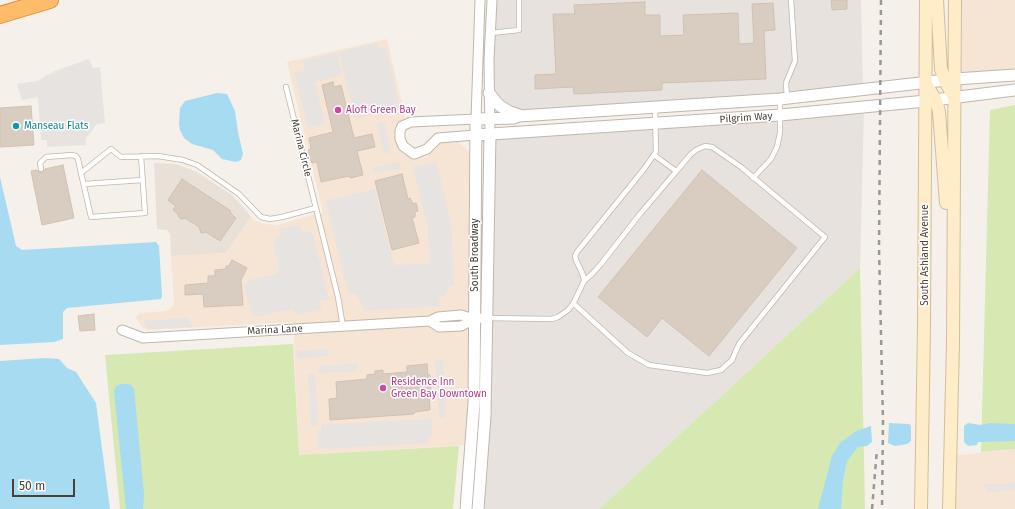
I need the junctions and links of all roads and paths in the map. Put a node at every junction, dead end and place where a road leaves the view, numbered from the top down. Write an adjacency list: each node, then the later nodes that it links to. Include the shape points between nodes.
1 (50, 0): 9 (highway)
2 (480, 0): 23 (street, South Broadway)
3 (492, 0): 10 (street, South Broadway)
4 (519, 0): 10 (lane, via 519,30)
5 (790, 0): 18 (lane, via 795,61)
6 (926, 0): 13 (main road)
7 (937, 0): 12 (main road, via 941,69)
8 (955, 0): 12 (main road)
9 (0, 15)
10 (491, 33): 16 (street, South Broadway)
11 (1015, 74): 12 (street, Pilgrim Way)
12 (950, 80): 13 (street, Pilgrim Way); 17 (main road)
13 (925, 83): 18 (street, Pilgrim Way); 19 (main road)
14 (286, 87): 36 (lane, Marina Circle)
15 (1015, 90): 17 (street, Pilgrim Way)
16 (489, 93): 21 (street, via 500,106); 24 (street, South Broadway)
17 (954, 98): 19 (street, Pilgrim Way); 37 (main road)
18 (783, 99): 20 (street, Pilgrim Way); 22 (lane)
19 (931, 101): 22 (street, Pilgrim Way); 37 (main road, via 939,112 947,211); 46 (main road, South Ashland Avenue)
20 (655, 107): 21 (street, Pilgrim Way); 25 (lane)
21 (519, 116): 24 (street, Pilgrim Way)
22 (780, 116): 25 (street, Pilgrim Way); 33 (lane, via 777,147 771,159)
23 (476, 119): 24 (street, Pilgrim Way); 27 (street, South Broadway); 27 (street, via 411,122 402,126 400,139 403,146 414,154 427,149 438,138)
24 (490, 119): 26 (street, South Broadway)
25 (655, 123): 26 (street, Pilgrim Way); 28 (lane)
26 (490, 134): 27 (street, Pilgrim Way); 40 (street, South Broadway)
27 (476, 135): 41 (street, South Broadway)
28 (654, 155): 31 (lane); 38 (lane, via 577,252 575,256)
29 (141, 156): 32 (lane, via 121,157 111,149); 34 (lane); 36 (lane, via 183,160 197,165 239,194 261,217 270,219)
30 (41, 169): 32 (lane, via 40,163 46,157 72,155 78,159)
31 (676, 171): 33 (lane, via 690,154 705,146 722,153); 38 (lane, via 601,264)
32 (81, 173): 35 (lane)
33 (753, 178): 39 (lane, via 825,237 739,344 732,360 721,370 707,373 649,365 628,353)
34 (143, 180): 35 (lane); 35 (lane, via 145,213 91,217)
35 (84, 184)
36 (316, 208): 42 (lane, Marina Circle)
37 (953, 234): 47 (main road)
38 (584, 281): 39 (lane)
39 (573, 303): 40 (lane, via 568,310 552,319)
40 (487, 318): 41 (street, Marina Lane); 45 (street, South Broadway, via 485,436)
41 (475, 319): 42 (street, Marina Lane, via 461,326 439,327 430,321); 44 (street, South Broadway, via 474,403)
42 (343, 326): 43 (street, Marina Lane, via 143,338)
43 (122, 330)
44 (466, 509)
45 (478, 509)
46 (921, 509)
47 (950, 509)

